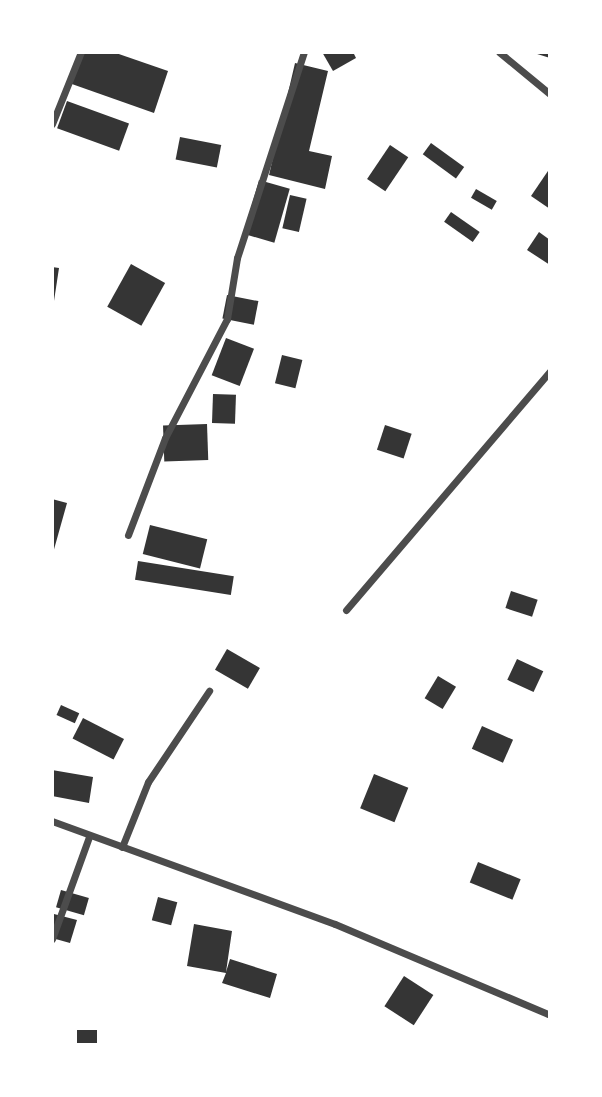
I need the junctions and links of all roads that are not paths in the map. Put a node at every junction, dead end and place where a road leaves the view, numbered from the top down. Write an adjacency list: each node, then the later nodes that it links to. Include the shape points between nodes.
1 (81, 52): 5 (street)
2 (304, 52): 7 (street, via 237,258 227,319 166,438)
3 (499, 52): 4 (street)
4 (550, 94)
5 (52, 124)
6 (550, 371): 8 (street)
7 (128, 536)
8 (346, 610)
9 (209, 691): 12 (street, via 148,782)
10 (52, 821): 11 (street)
11 (89, 837): 12 (street); 13 (street)
12 (122, 847): 14 (street, via 335,924)
13 (52, 939)
14 (550, 1015)

